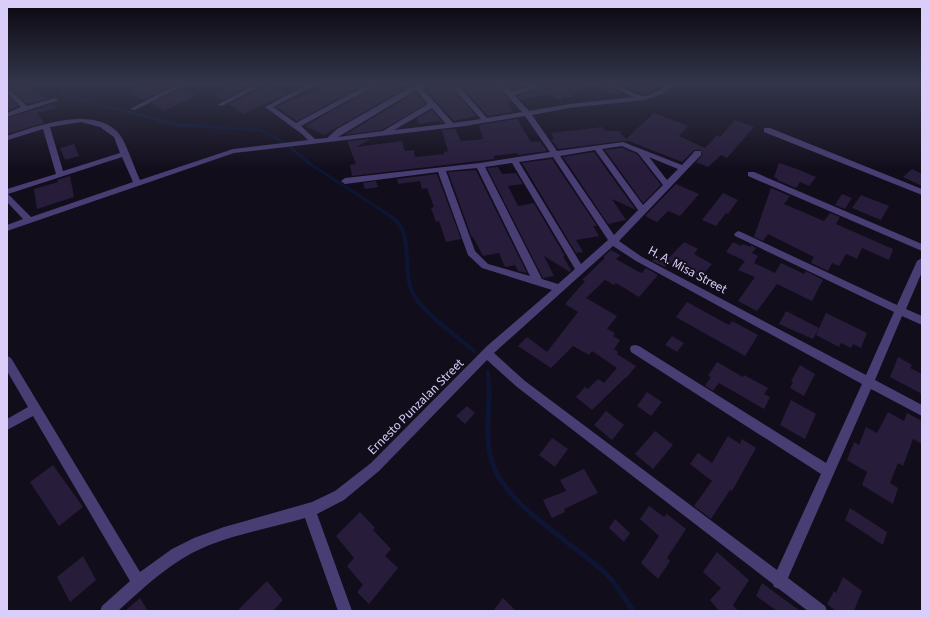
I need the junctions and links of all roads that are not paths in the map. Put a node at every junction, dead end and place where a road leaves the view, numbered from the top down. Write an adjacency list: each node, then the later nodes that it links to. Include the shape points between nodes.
1 (275, 112): 13 (street)
2 (323, 112): 13 (street)
3 (374, 112): 18 (street)
4 (420, 112): 9 (street)
5 (440, 112): 11 (street)
6 (478, 112): 10 (street)
7 (534, 112): 8 (street)
8 (527, 113): 10 (street); 24 (street, H. A. Misa Street)
9 (411, 117): 14 (street); 16 (street)
10 (486, 121): 11 (street)
11 (451, 125): 14 (street)
12 (46, 126): 17 (street); 23 (street, via 81,120 102,125 117,136); 30 (street)
13 (296, 126): 19 (street)
14 (421, 129): 16 (street)
15 (767, 130): 35 (street)
16 (384, 133): 18 (street)
17 (8, 138)
18 (330, 139): 19 (street)
19 (313, 141): 32 (street, via 233,151)
20 (598, 148): 21 (street, via 623,144); 24 (street); 37 (street)
21 (640, 150): 27 (street); 33 (street)
22 (698, 153): 27 (street, Ernesto Punzalan Street)
23 (125, 154): 30 (street); 32 (street)
24 (555, 154): 25 (street); 41 (street, H. A. Misa Street)
25 (514, 159): 26 (street); 44 (street)
26 (480, 164): 28 (street); 45 (street)
27 (683, 168): 33 (street, Ernesto Punzalan Street)
28 (441, 170): 31 (street); 45 (street, via 471,253 485,266 494,270)
29 (751, 174): 42 (street)
30 (60, 175): 34 (street)
31 (346, 181)
32 (137, 183): 38 (street)
33 (667, 185): 37 (street, Ernesto Punzalan Street)
34 (7, 192)
35 (922, 192)
36 (7, 197): 38 (street)
37 (643, 211): 41 (street, Ernesto Punzalan Street)
38 (29, 220): 39 (street)
39 (7, 228)
40 (738, 234): 47 (street)
41 (613, 240): 44 (street, Ernesto Punzalan Street); 52 (street, H. A. Misa Street, via 639,259)
42 (922, 248)
43 (922, 261): 47 (street)
44 (580, 269): 46 (street, Ernesto Punzalan Street)
45 (538, 282): 46 (street)
46 (559, 288): 50 (street, Ernesto Punzalan Street)
47 (900, 311): 48 (street); 52 (street)
48 (922, 321)
49 (635, 349): 56 (street)
50 (487, 354): 57 (street, Ernesto Punzalan Street, via 375,466 334,499); 58 (street, via 521,384)
51 (7, 361): 53 (street)
52 (867, 382): 54 (street, H. A. Misa Street); 56 (street)
53 (36, 408): 55 (street); 59 (street)
54 (922, 411)
55 (7, 426)
56 (828, 472): 58 (street)
57 (309, 510): 59 (street, Ernesto Punzalan Street, via 189,548 165,562); 61 (street)
58 (779, 582): 62 (street)
59 (139, 583): 60 (street, Ernesto Punzalan Street)
60 (107, 611)
61 (345, 611)
62 (820, 611)

